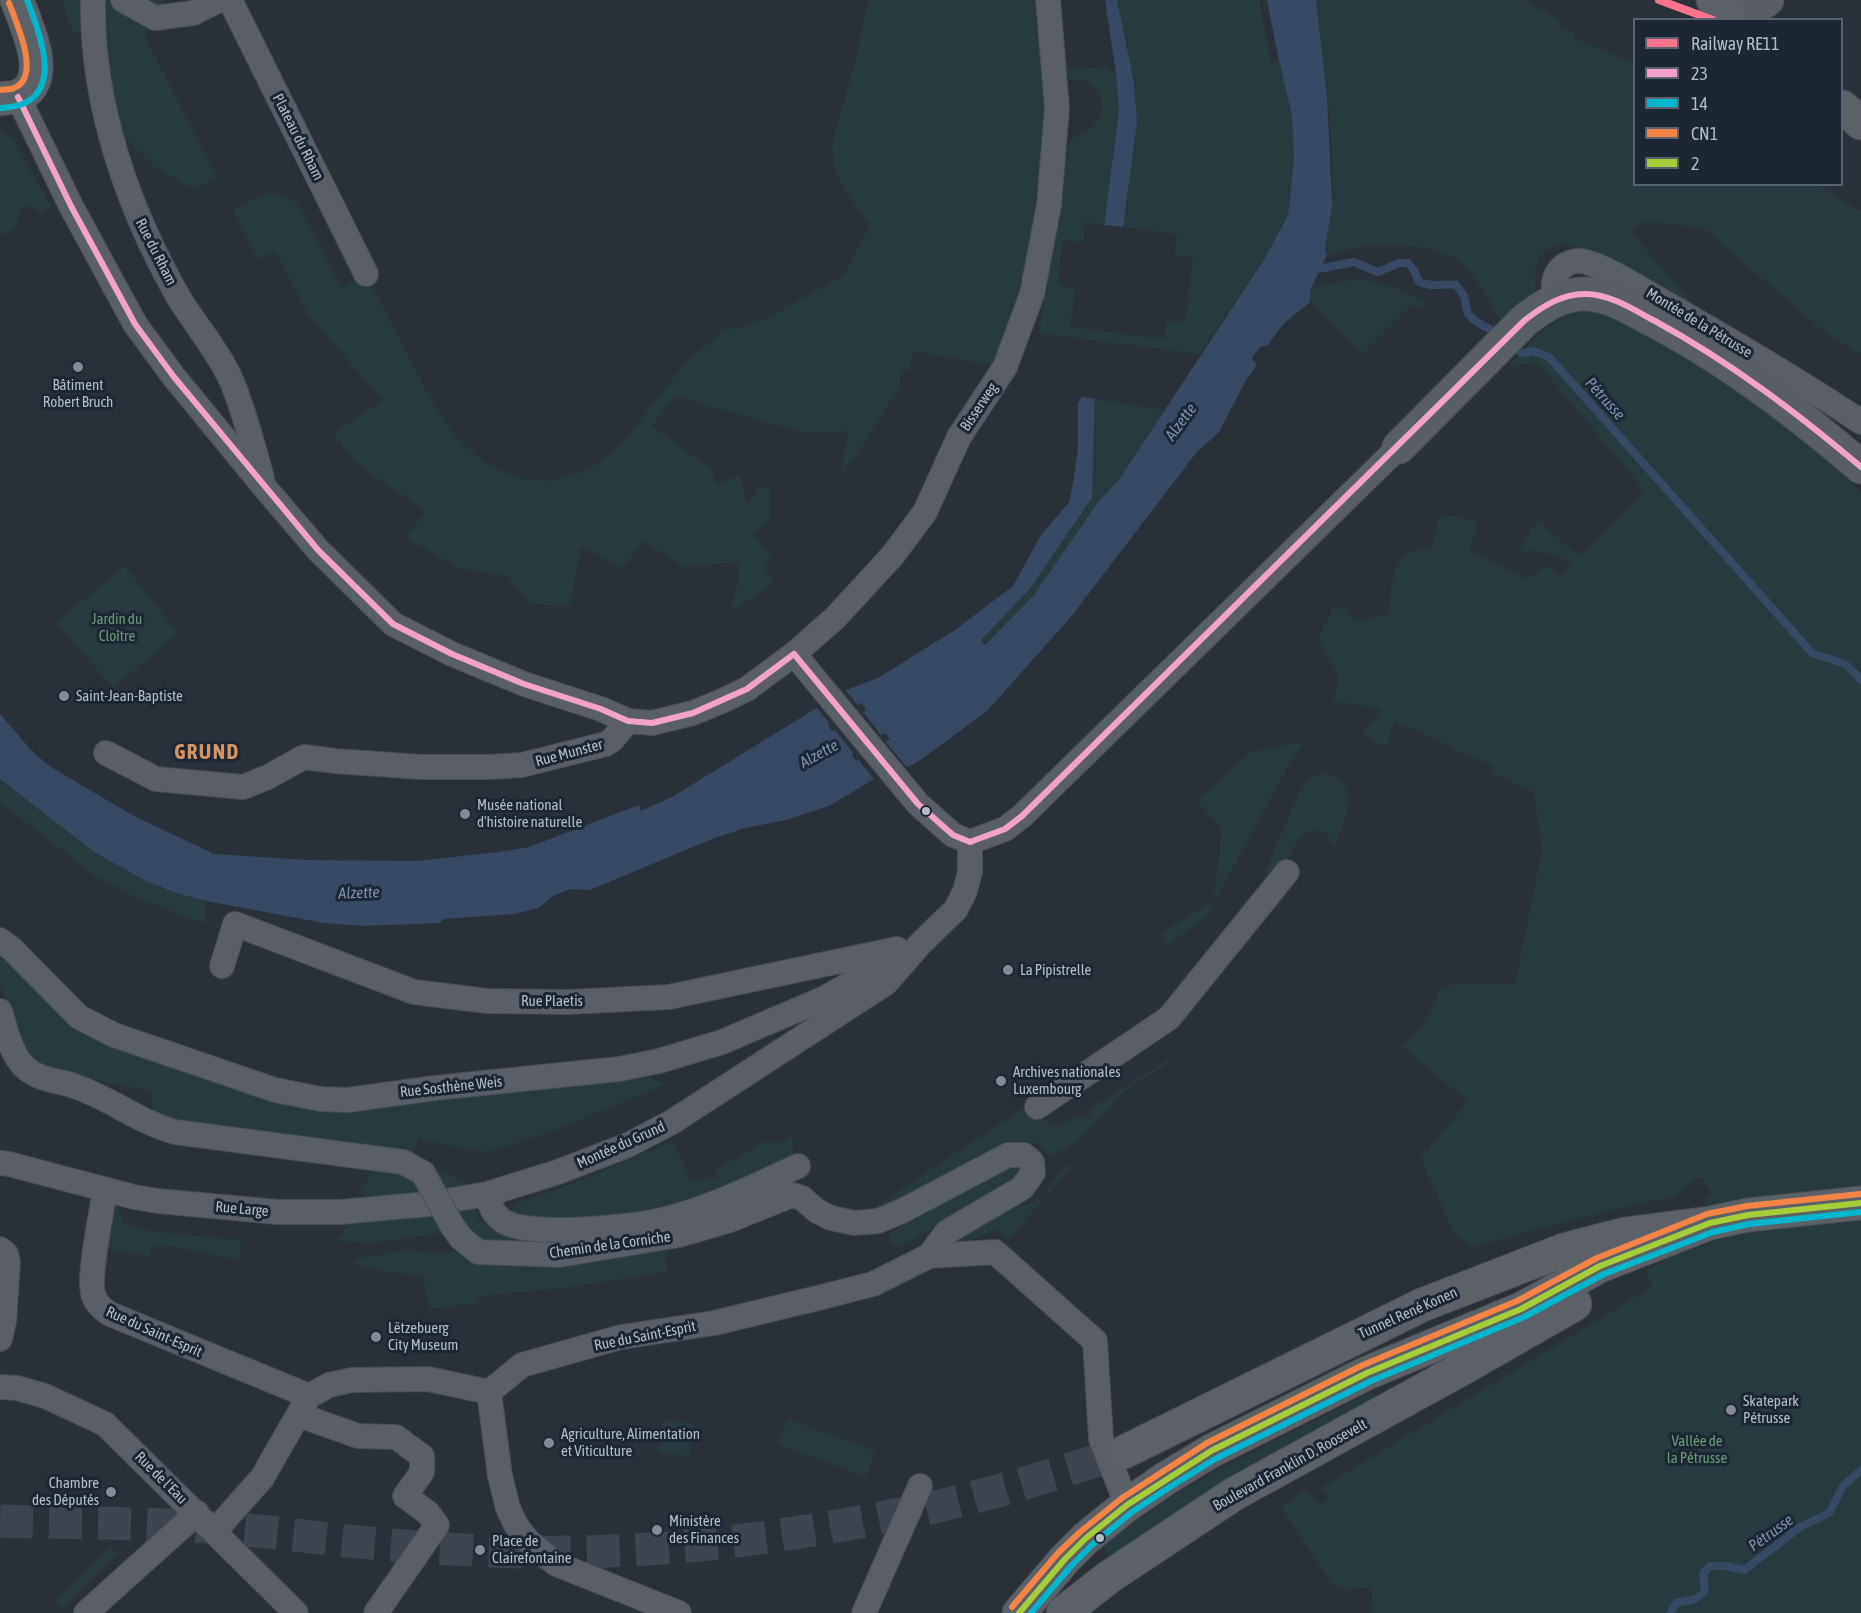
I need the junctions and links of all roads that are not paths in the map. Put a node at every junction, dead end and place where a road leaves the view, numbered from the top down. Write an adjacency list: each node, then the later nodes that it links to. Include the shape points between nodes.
1 (17, 0): 11 (main road, via 36,58 36,76 29,89)
2 (93, 0): 19 (street, Rue du Rham, via 97,69 108,121 139,220 179,298 231,381)
3 (123, 0): 4 (street, via 155,18 193,13)
4 (219, 0)
5 (230, 0): 14 (street, Plateau du Rham)
6 (1048, 0): 20 (street, Bisserweg, via 1068,107 1032,294 1005,367 958,437 925,512 893,555 835,618)
7 (1713, 0): 9 (main road)
8 (1767, 0): 10 (street)
9 (1730, 18)
10 (1736, 18)
11 (9, 98): 19 (street, via 135,324)
12 (1843, 108): 13 (main road)
13 (1861, 123)
14 (366, 274)
15 (1558, 299): 16 (street, Montée de la Pétrusse, via 1555,276 1562,267 1582,261 1592,265 1705,326); 17 (street, via 1525,320); 18 (street, via 1587,294 1602,296 1666,327 1756,384)
16 (1861, 422)
17 (1399, 447): 23 (street, via 1022,816 1005,829)
18 (1861, 467)
19 (266, 489): 21 (street, via 318,550 393,624 524,684)
20 (794, 654): 21 (street, via 747,688 693,713 652,723); 23 (street, via 918,804 953,835)
21 (628, 721): 22 (street, Rue Munster, via 606,744 522,765 420,767 304,757 243,787 156,779)
22 (106, 753)
23 (970, 843): 26 (street, Montée du Grund, via 970,872 965,891 956,909)
24 (1287, 872): 29 (street, via 1169,1018)
25 (0, 940): 26 (street, Rue Sosthène Weis, via 79,1017 114,1035 276,1090 348,1100 659,1061 722,1042 825,998)
26 (920, 944): 27 (street, Rue Plaetis, via 718,988 669,996 568,1002 487,1000 414,992 236,924); 33 (street, Montée du Grund, via 886,982 672,1122 588,1161)
27 (222, 966)
28 (0, 1011): 37 (street, Chemin de la Corniche, bridge, via 14,1051 26,1069 43,1079 75,1086 158,1127 403,1162 423,1173 453,1227 478,1252 559,1255 679,1235 792,1195 831,1218 854,1223 878,1221 1008,1155 1024,1155 1032,1162 1033,1173 1022,1188 947,1232)
29 (1037, 1107)
30 (0, 1163): 32 (street, Rue Large)
31 (798, 1166): 33 (street, via 722,1201 664,1219 572,1231 509,1225 494,1212)
32 (105, 1190): 33 (street, Rue Large, via 158,1202 277,1212 358,1211); 45 (street, Rue du Saint-Esprit, via 91,1284 102,1309 211,1358)
33 (488, 1194)
34 (1861, 1203): 35 (main road)
35 (1710, 1223): 38 (main road, Tunnel René Konen, via 1625,1234 1574,1247); 39 (main road, via 1600,1266); 41 (main road, Boulevard Franklin D. Roosevelt)
36 (0, 1249): 40 (street, via 8,1262)
37 (929, 1256): 44 (street, Rue du Saint-Esprit, via 862,1287 714,1323 621,1337 522,1365); 49 (street, Rue du Saint-Esprit, via 995,1252 1095,1341 1101,1439)
38 (1462, 1289): 39 (main road); 47 (main road, Tunnel René Konen, via 1383,1323)
39 (1478, 1328): 41 (main road, via 1478,1350); 42 (main road)
40 (0, 1339)
41 (1465, 1367): 46 (main road, Boulevard Franklin D. Roosevelt)
42 (1367, 1373): 46 (main road, via 1380,1375 1390,1385 1392,1399); 49 (main road, via 1211,1451)
43 (0, 1387): 50 (street, Rue de l'Eau, via 45,1396 105,1424)
44 (489, 1392): 45 (street, via 428,1379 352,1380 329,1385); 59 (street, via 508,1508 528,1541 556,1564)
45 (304, 1406): 51 (street, via 262,1478); 58 (street, Rue du Saint-Esprit, via 358,1436 396,1437 422,1456 422,1472 405,1496 437,1525)
46 (1386, 1411): 53 (main road, Boulevard Franklin D. Roosevelt, via 1234,1494)
47 (1124, 1452)
48 (920, 1486): 60 (street)
49 (1127, 1505): 52 (main road)
50 (196, 1514): 51 (street, Rue de l'Eau); 56 (street)
51 (214, 1532): 57 (street, Rue de l'Eau)
52 (1086, 1538): 53 (main road, via 1098,1567); 54 (main road)
53 (1109, 1577): 55 (main road, Boulevard Franklin D. Roosevelt)
54 (1046, 1581): 55 (main road); 61 (main road)
55 (1069, 1607)
56 (86, 1613)
57 (296, 1613)
58 (376, 1613)
59 (679, 1613)
60 (864, 1613)
61 (1019, 1613)

